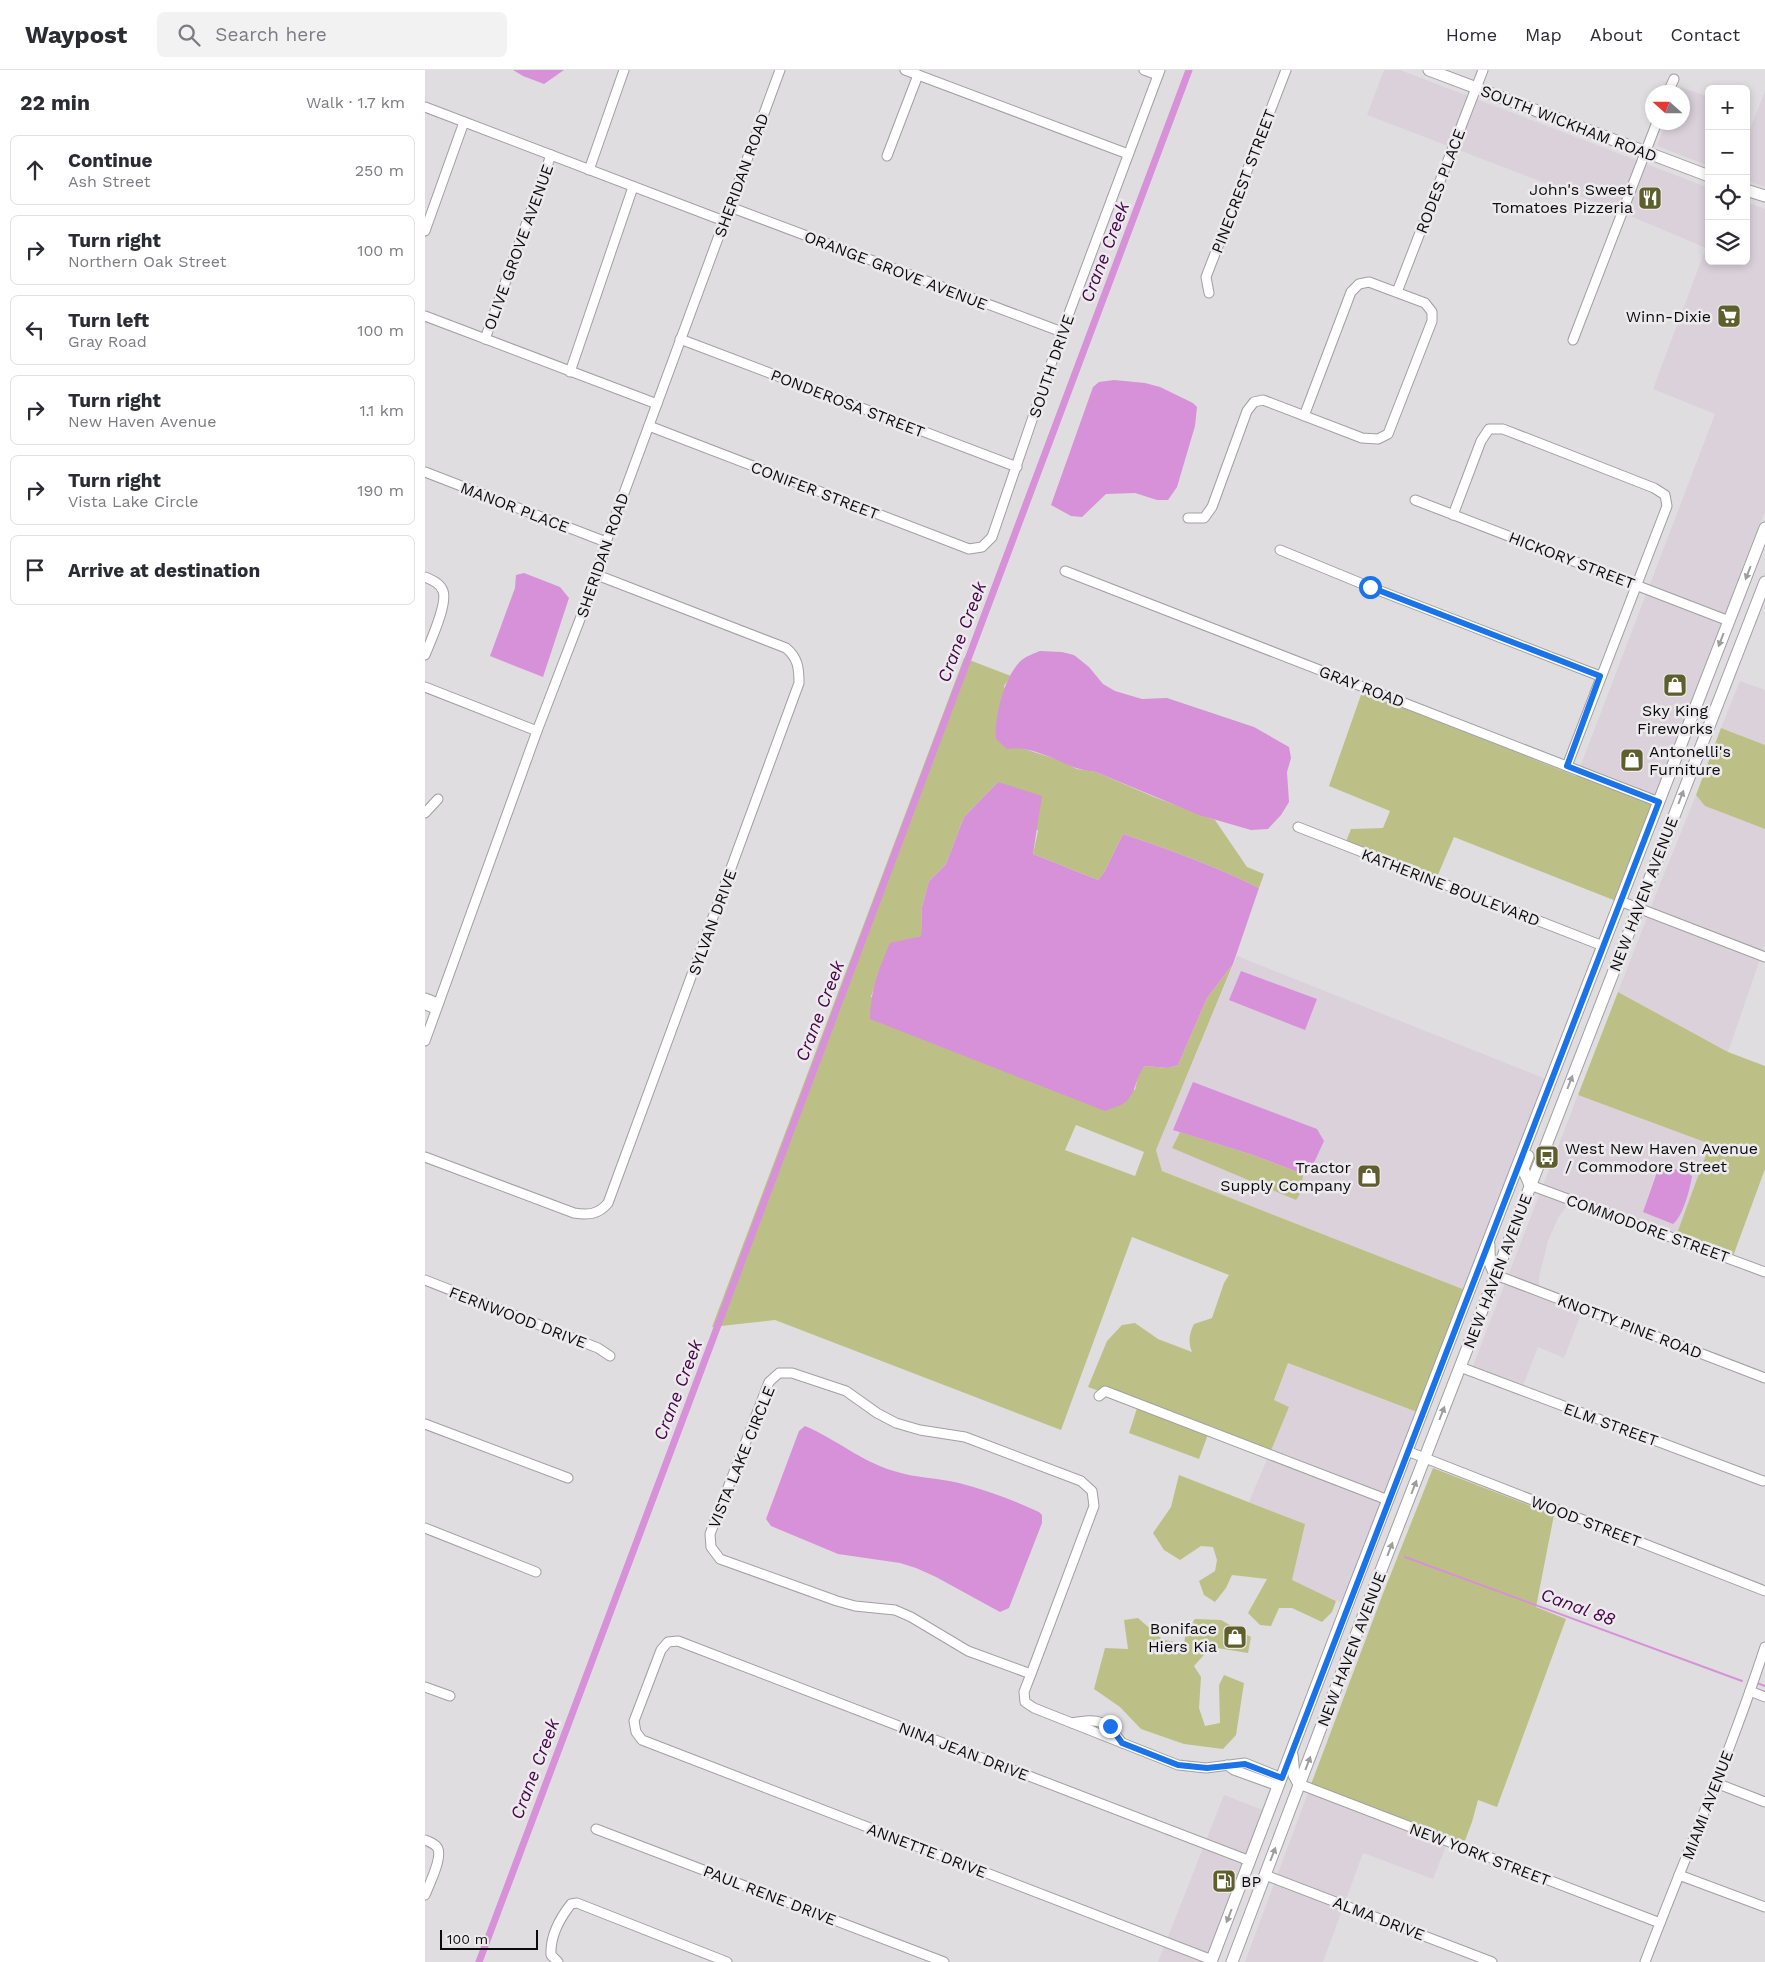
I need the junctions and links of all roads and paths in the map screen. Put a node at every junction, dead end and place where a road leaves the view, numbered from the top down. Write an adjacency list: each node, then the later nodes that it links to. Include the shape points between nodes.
1 (624, 70): 20 (street)
2 (780, 70): 25 (street, SHERIDAN ROAD)
3 (905, 70): 9 (street)
4 (1145, 70): 8 (street)
5 (1286, 70): 29 (street, PINECREST STREET, via 1206,277)
6 (1429, 70): 12 (main road, SOUTH WICKHAM ROAD)
7 (1483, 70): 12 (street, RODES PLACE)
8 (1159, 73): 17 (street, SOUTH DRIVE)
9 (918, 75): 17 (street); 19 (street)
10 (1673, 78): 11 (street)
11 (1670, 85)
12 (1475, 88): 16 (main road, SOUTH WICKHAM ROAD); 28 (street, RODES PLACE)
13 (425, 107): 14 (street)
14 (464, 122): 18 (street); 27 (street)
15 (1654, 130): 16 (street)
16 (1645, 152): 21 (main road, SOUTH WICKHAM ROAD); 34 (street)
17 (1128, 154): 31 (street, SOUTH DRIVE)
18 (551, 155): 20 (street); 32 (street, OLIVE GROVE AVENUE)
19 (887, 156)
20 (589, 170): 22 (street)
21 (1706, 175)
22 (633, 187): 26 (street); 35 (street)
23 (1750, 191): 24 (main road)
24 (1765, 196)
25 (730, 207): 26 (street, SHERIDAN ROAD); 31 (street, ORANGE GROVE AVENUE)
26 (724, 221): 33 (street, SHERIDAN ROAD)
27 (425, 231)
28 (1397, 292): 37 (street, via 1369,282 1359,284 1351,292); 37 (street, via 1425,303 1432,312 1432,321 1388,434 1378,439 1362,438)
29 (1209, 293)
30 (425, 316): 32 (street)
31 (1062, 332): 39 (street, SOUTH DRIVE)
32 (485, 339): 35 (street)
33 (680, 339): 36 (street, SHERIDAN ROAD); 39 (street, PONDEROSA STREET)
34 (1573, 340)
35 (570, 372): 36 (street)
36 (657, 404): 38 (street, SHERIDAN ROAD)
37 (1304, 416): 43 (street, via 1263,400 1254,402 1247,411 1212,507 1204,518)
38 (649, 426): 45 (street, SHERIDAN ROAD); 46 (street, CONIFER STREET, via 969,549)
39 (1017, 467): 46 (street, SOUTH DRIVE, via 992,537)
40 (425, 472): 45 (street, MANOR PLACE)
41 (1415, 500): 42 (street, HICKORY STREET)
42 (1453, 515): 52 (street, HICKORY STREET); 52 (street, via 1481,441 1489,430 1503,429 1654,488 1665,496 1667,506)
43 (1188, 518)
44 (1765, 528): 53 (main road, NEW HAVEN AVENUE, one-way to 53)
45 (606, 542): 49 (street, SHERIDAN ROAD)
46 (982, 546)
47 (1281, 550): 58 (street)
48 (1065, 571): 61 (street, GRAY ROAD)
49 (597, 575): 60 (street, SHERIDAN ROAD); 78 (street, SYLVAN DRIVE, via 786,648 799,666 799,683 608,1203 602,1210 589,1215 574,1213)
50 (425, 577): 56 (street, via 436,581 443,591 444,602)
51 (1765, 584): 55 (main road, NEW HAVEN AVENUE)
52 (1636, 585): 54 (street, HICKORY STREET); 58 (street)
53 (1739, 595): 54 (main road, NEW HAVEN AVENUE); 55 (main road, via 1740,614)
54 (1729, 621): 57 (main road, via 1737,634); 63 (main road, NEW HAVEN AVENUE, one-way to 63)
55 (1747, 626): 57 (main road, NEW HAVEN AVENUE)
56 (425, 655)
57 (1736, 657): 66 (main road, NEW HAVEN AVENUE, one-way to 57)
58 (1600, 676): 61 (street)
59 (425, 687): 60 (street)
60 (537, 731): 73 (street, SHERIDAN ROAD)
61 (1567, 766): 63 (street, GRAY ROAD)
62 (438, 799): 64 (street)
63 (1659, 802): 66 (main road, via 1666,814); 67 (main road, NEW HAVEN AVENUE)
64 (425, 814)
65 (1298, 827): 69 (street, KATHERINE BOULEVARD)
66 (1667, 833): 68 (main road, NEW HAVEN AVENUE)
67 (1620, 901): 68 (street); 69 (main road, NEW HAVEN AVENUE)
68 (1638, 908): 70 (street); 77 (main road, NEW HAVEN AVENUE, one-way to 68)
69 (1603, 946): 75 (main road, NEW HAVEN AVENUE)
70 (1765, 957)
71 (425, 998): 73 (street)
72 (425, 1005): 73 (street)
73 (437, 1006): 74 (street, SHERIDAN ROAD)
74 (425, 1041)
75 (1551, 1081): 76 (main road, NEW HAVEN AVENUE); 77 (main road, via 1558,1094)
76 (1531, 1132): 79 (main road, via 1531,1146 1523,1169); 80 (main road, NEW HAVEN AVENUE)
77 (1543, 1153): 79 (main road, NEW HAVEN AVENUE)
78 (425, 1157)
79 (1531, 1185): 81 (street, COMMODORE STREET); 82 (main road, NEW HAVEN AVENUE)
80 (1489, 1238): 82 (main road, via 1489,1258); 84 (main road, NEW HAVEN AVENUE)
81 (1765, 1272)
82 (1496, 1275): 86 (main road, NEW HAVEN AVENUE); 87 (street, KNOTTY PINE ROAD)
83 (425, 1280): 85 (street, FERNWOOD DRIVE, via 598,1348)
84 (1452, 1335): 86 (main road, via 1452,1351); 90 (main road, NEW HAVEN AVENUE)
85 (610, 1356)
86 (1460, 1368): 91 (main road, NEW HAVEN AVENUE, one-way to 86); 93 (street, ELM STREET)
87 (1765, 1378)
88 (1099, 1396): 94 (street, via 1105,1391)
89 (425, 1424): 92 (street)
90 (1407, 1451): 91 (street, WOOD STREET); 94 (main road, NEW HAVEN AVENUE)
91 (1425, 1459): 98 (street, WOOD STREET); 100 (main road, NEW HAVEN AVENUE, one-way to 91)
92 (568, 1478)
93 (1763, 1481)
94 (1388, 1500): 97 (main road, NEW HAVEN AVENUE)
95 (425, 1528): 96 (street)
96 (535, 1572)
97 (1360, 1572): 99 (main road, NEW HAVEN AVENUE); 100 (main road, via 1361,1589)
98 (1765, 1592)
99 (1351, 1595): 101 (main road, via 1358,1608); 113 (main road, NEW HAVEN AVENUE)
100 (1369, 1602): 101 (main road, NEW HAVEN AVENUE)
101 (1359, 1627): 116 (main road, NEW HAVEN AVENUE, one-way to 101)
102 (1765, 1647): 105 (street, MIAMI AVENUE)
103 (1031, 1674): 103 (street, VISTA LAKE CIRCLE, via 1094,1506 1092,1491 1081,1482 965,1437 896,1423 846,1391 792,1372 779,1373 769,1382 710,1534 711,1547 720,1559 837,1601 895,1610 911,1616 967,1651); 108 (street, VISTA LAKE CIRCLE, via 1024,1692 1025,1702)
104 (425, 1687): 106 (street)
105 (1750, 1691): 107 (street); 115 (street, MIAMI AVENUE)
106 (449, 1696)
107 (1765, 1697)
108 (1072, 1723): 109 (street, VISTA LAKE CIRCLE, via 1094,1719); 110 (street, VISTA LAKE CIRCLE)
109 (1102, 1723): 110 (street); 112 (street, VISTA LAKE CIRCLE, via 1110,1726)
110 (1097, 1734): 112 (street, VISTA LAKE CIRCLE)
111 (642, 1740): 121 (street, NINA JEAN DRIVE, via 634,1721 661,1650 668,1642 678,1641); 127 (street, ANNETTE DRIVE)
112 (1122, 1743): 114 (street, VISTA LAKE CIRCLE, via 1178,1765 1207,1768 1245,1764)
113 (1292, 1750): 114 (main road, NEW HAVEN AVENUE); 116 (main road, via 1292,1768)
114 (1280, 1782): 118 (main road, via 1287,1781 1290,1787); 121 (main road, NEW HAVEN AVENUE)
115 (1716, 1783): 117 (street); 123 (street, MIAMI AVENUE)
116 (1299, 1784): 118 (main road, NEW HAVEN AVENUE); 126 (street, NEW YORK STREET)
117 (1765, 1802)
118 (1290, 1808): 122 (main road, NEW HAVEN AVENUE, one-way to 118)
119 (597, 1829): 130 (street, PAUL RENE DRIVE)
120 (425, 1840): 124 (street, via 438,1849 438,1860)
121 (1250, 1860): 122 (main road); 127 (main road, NEW HAVEN AVENUE, one-way to 127)
122 (1265, 1875): 131 (main road, NEW HAVEN AVENUE); 132 (street, ALMA DRIVE)
123 (1679, 1875): 125 (street); 126 (street, MIAMI AVENUE)
124 (425, 1895)
125 (1765, 1907)
126 (1660, 1923): 133 (street, MIAMI AVENUE)
127 (1212, 1961)
128 (558, 1962): 129 (street, via 551,1955 550,1946 562,1915 571,1904 577,1903)
129 (727, 1962)
130 (945, 1962)
131 (1232, 1962)
132 (1492, 1962)
133 (1645, 1962)

